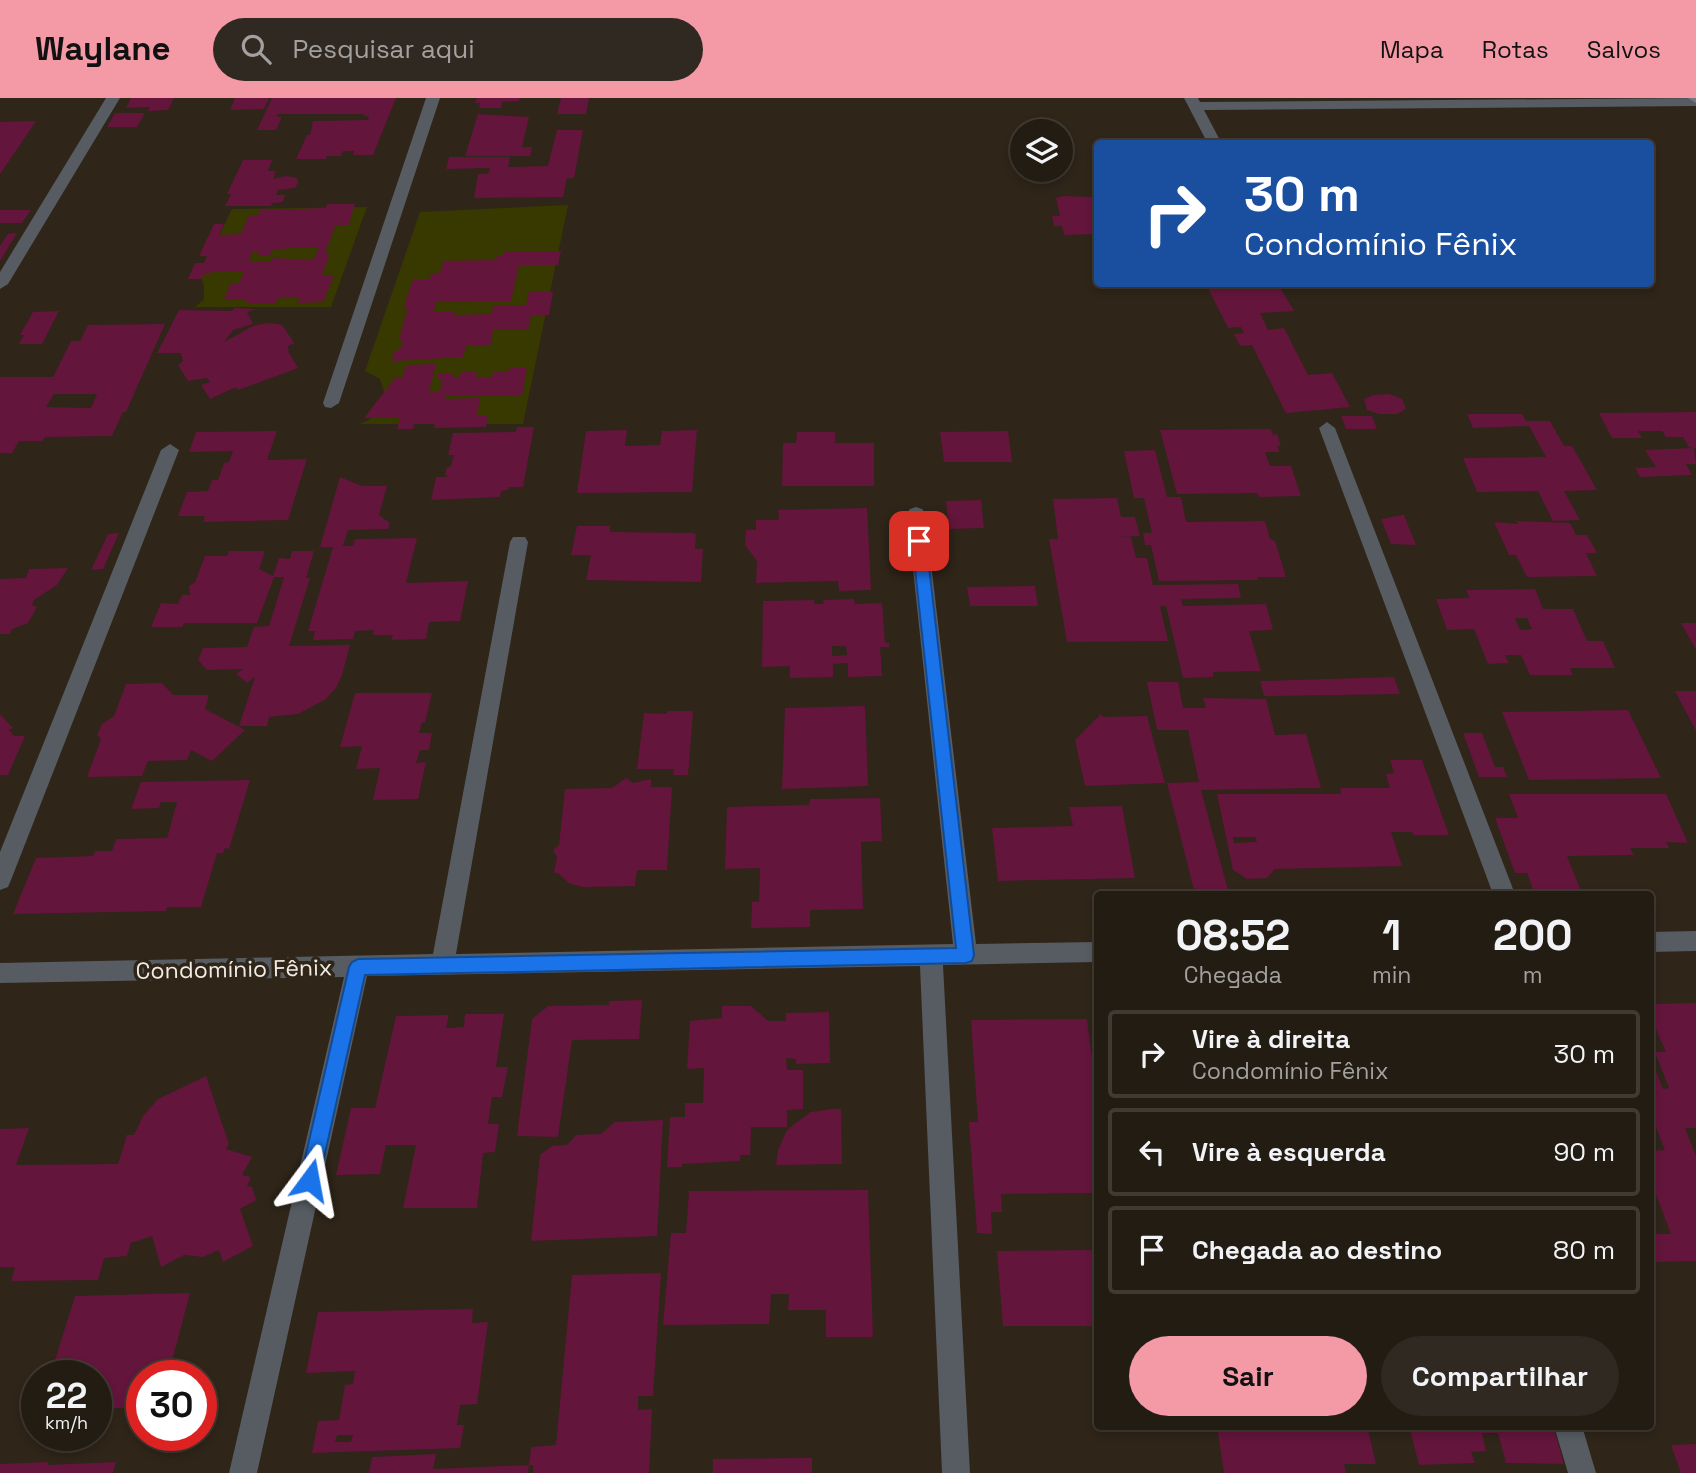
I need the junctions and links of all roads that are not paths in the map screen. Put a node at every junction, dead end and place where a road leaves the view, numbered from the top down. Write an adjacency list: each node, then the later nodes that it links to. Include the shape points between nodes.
1 (113, 98): 6 (street)
2 (433, 98): 7 (street)
3 (1695, 100): 4 (street)
4 (1193, 102): 5 (street)
5 (1213, 140)
6 (0, 284)
7 (331, 403)
8 (1327, 428): 13 (street)
9 (170, 450): 12 (street)
10 (916, 513): 17 (street)
11 (519, 542): 19 (street)
12 (0, 880)
13 (1503, 891)
14 (1696, 941): 15 (street)
15 (1654, 942)
16 (1094, 952): 17 (street, Condomínio Fênix)
17 (966, 955): 18 (street, Condomínio Fênix)
18 (931, 956): 19 (street, Condomínio Fênix); 24 (street)
19 (443, 965): 20 (street, Condomínio Fênix)
20 (358, 967): 21 (street, Condomínio Fênix); 23 (street)
21 (0, 974)
22 (1569, 1430): 25 (street)
23 (243, 1473)
24 (956, 1473)
25 (1582, 1473)

